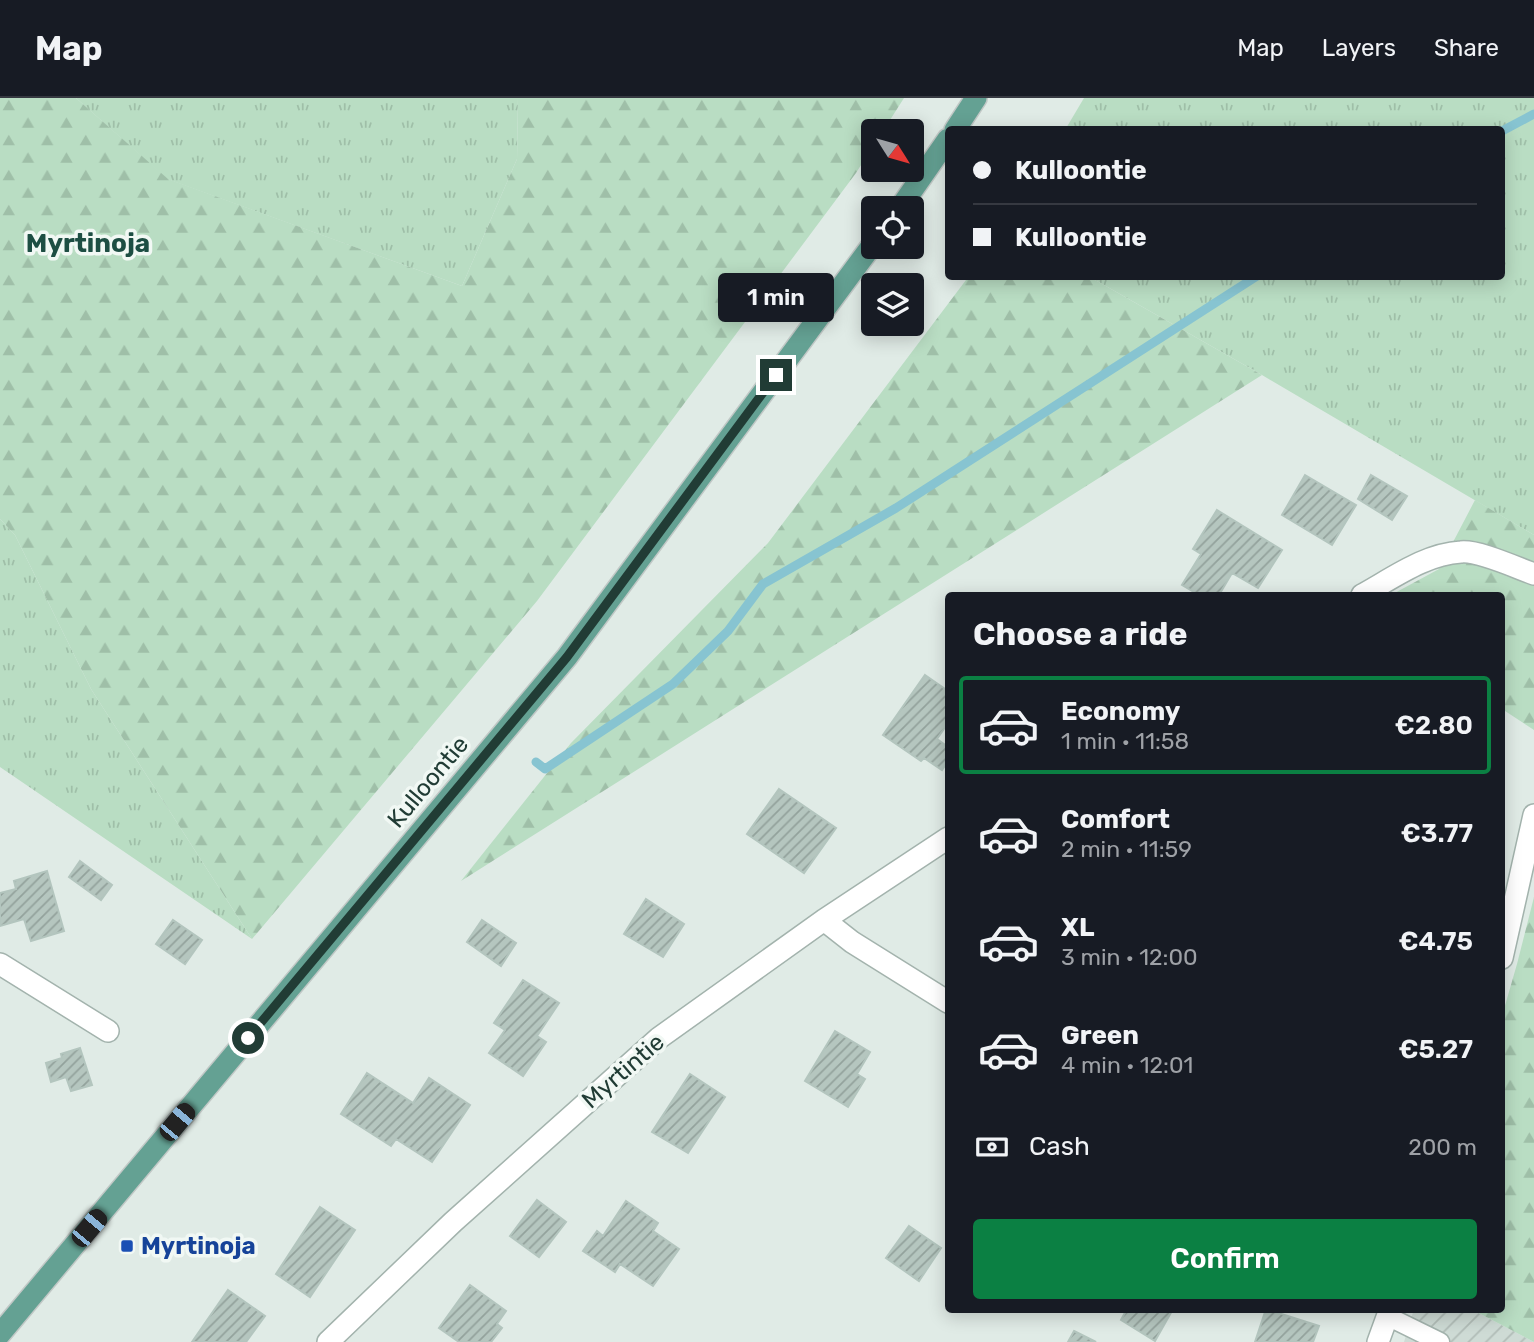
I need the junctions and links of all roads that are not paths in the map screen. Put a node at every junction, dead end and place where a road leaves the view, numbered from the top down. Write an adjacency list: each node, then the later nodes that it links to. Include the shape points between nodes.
1 (976, 98): 2 (main road)
2 (958, 126)
3 (945, 143): 4 (main road)
4 (908, 196)
5 (862, 259): 17 (main road, Kulloontie, via 567,657)
6 (1534, 574): 7 (street, via 1463,551 1426,560)
7 (1367, 592)
8 (1534, 815): 11 (street)
9 (945, 840): 10 (street, Myrtintie)
10 (824, 920): 13 (street); 18 (street, Myrtintie, via 659,1038 453,1222)
11 (1505, 945)
12 (0, 964): 14 (street)
13 (945, 1000)
14 (108, 1031)
15 (1389, 1313): 19 (street)
16 (1391, 1313): 20 (lane)
17 (0, 1334)
18 (328, 1342)
19 (1378, 1342)
20 (1440, 1342)

